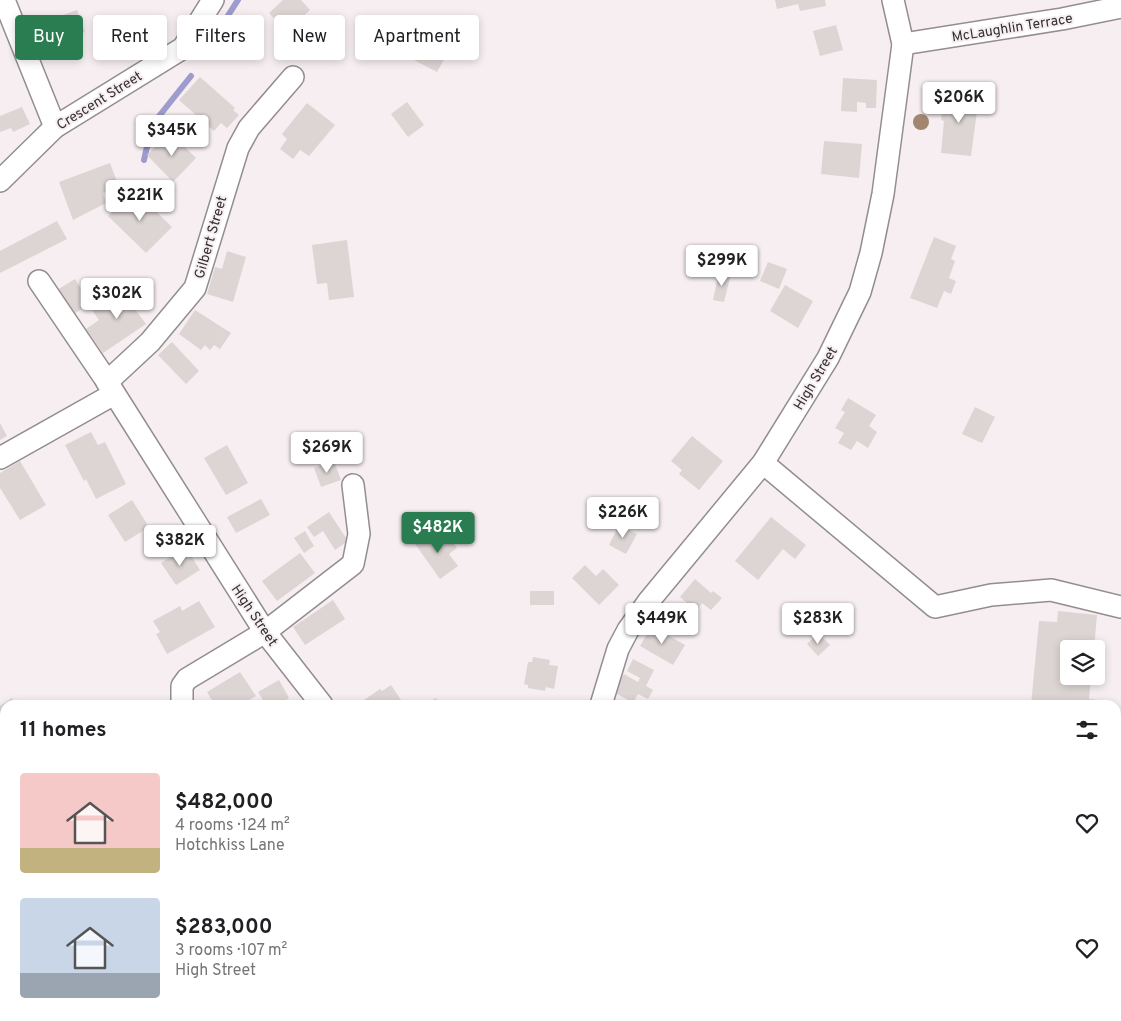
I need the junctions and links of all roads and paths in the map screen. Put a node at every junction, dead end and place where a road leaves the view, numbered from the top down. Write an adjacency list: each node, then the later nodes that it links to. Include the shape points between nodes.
1 (4, 0): 7 (street)
2 (213, 0): 7 (street, Crescent Street, via 182,48)
3 (893, 0): 5 (street, High Street)
4 (1121, 7): 5 (street, McLaughlin Terrace)
5 (903, 44): 12 (street, High Street, via 883,194 872,253 860,292 828,358)
6 (293, 77): 10 (street, Gilbert Street, via 249,128 238,148 196,288)
7 (55, 126): 8 (street, Crescent Street)
8 (0, 180)
9 (40, 281): 10 (street, High Street)
10 (110, 388): 11 (street, Gilbert Street); 15 (street, High Street)
11 (0, 458)
12 (763, 463): 14 (street, via 935,607 991,595 1050,590); 18 (street, High Street, via 628,630 618,648)
13 (353, 485): 15 (street, via 360,534 353,564)
14 (1121, 607)
15 (265, 632): 16 (street, via 188,679 182,686); 17 (street, High Street)
16 (182, 700)
17 (318, 700)
18 (602, 700)

